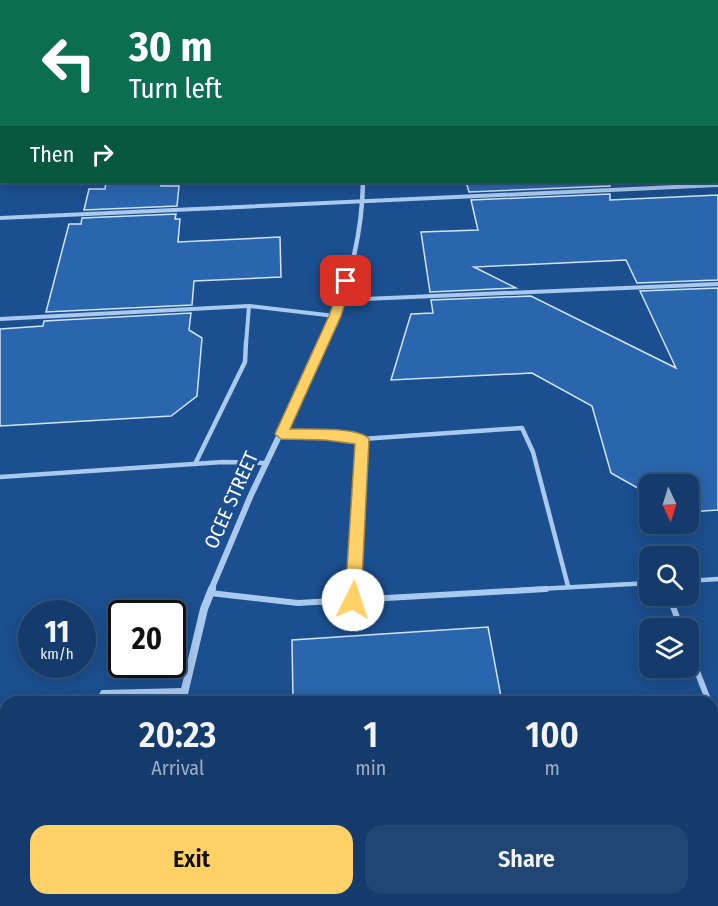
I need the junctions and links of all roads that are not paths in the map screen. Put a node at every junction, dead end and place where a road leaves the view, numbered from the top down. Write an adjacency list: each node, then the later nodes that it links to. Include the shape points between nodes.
1 (363, 183): 3 (street, OCEE STREET)
2 (718, 185): 3 (lane)
3 (365, 200): 4 (lane); 6 (street, OCEE STREET, via 358,243)
4 (0, 218)
5 (718, 284): 6 (lane)
6 (341, 300): 8 (street, OCEE STREET)
7 (249, 306): 8 (lane); 9 (lane); 13 (lane, via 245,362)
8 (335, 316): 10 (street, OCEE STREET)
9 (0, 319)
10 (281, 434): 11 (lane); 12 (street, OCEE STREET)
11 (362, 439): 18 (lane, via 522,428 534,452); 20 (lane)
12 (266, 463): 13 (lane); 19 (street, OCEE STREET)
13 (195, 464): 14 (lane)
14 (0, 477)
15 (718, 579): 16 (lane)
16 (699, 580)
17 (639, 583): 18 (lane)
18 (568, 586): 20 (lane)
19 (210, 593): 20 (lane, via 298,603); 22 (street, OCEE STREET)
20 (353, 600)
21 (699, 676): 25 (lane)
22 (184, 691): 23 (lane); 24 (street, OCEE STREET)
23 (102, 696)
24 (183, 696)
25 (707, 696)

